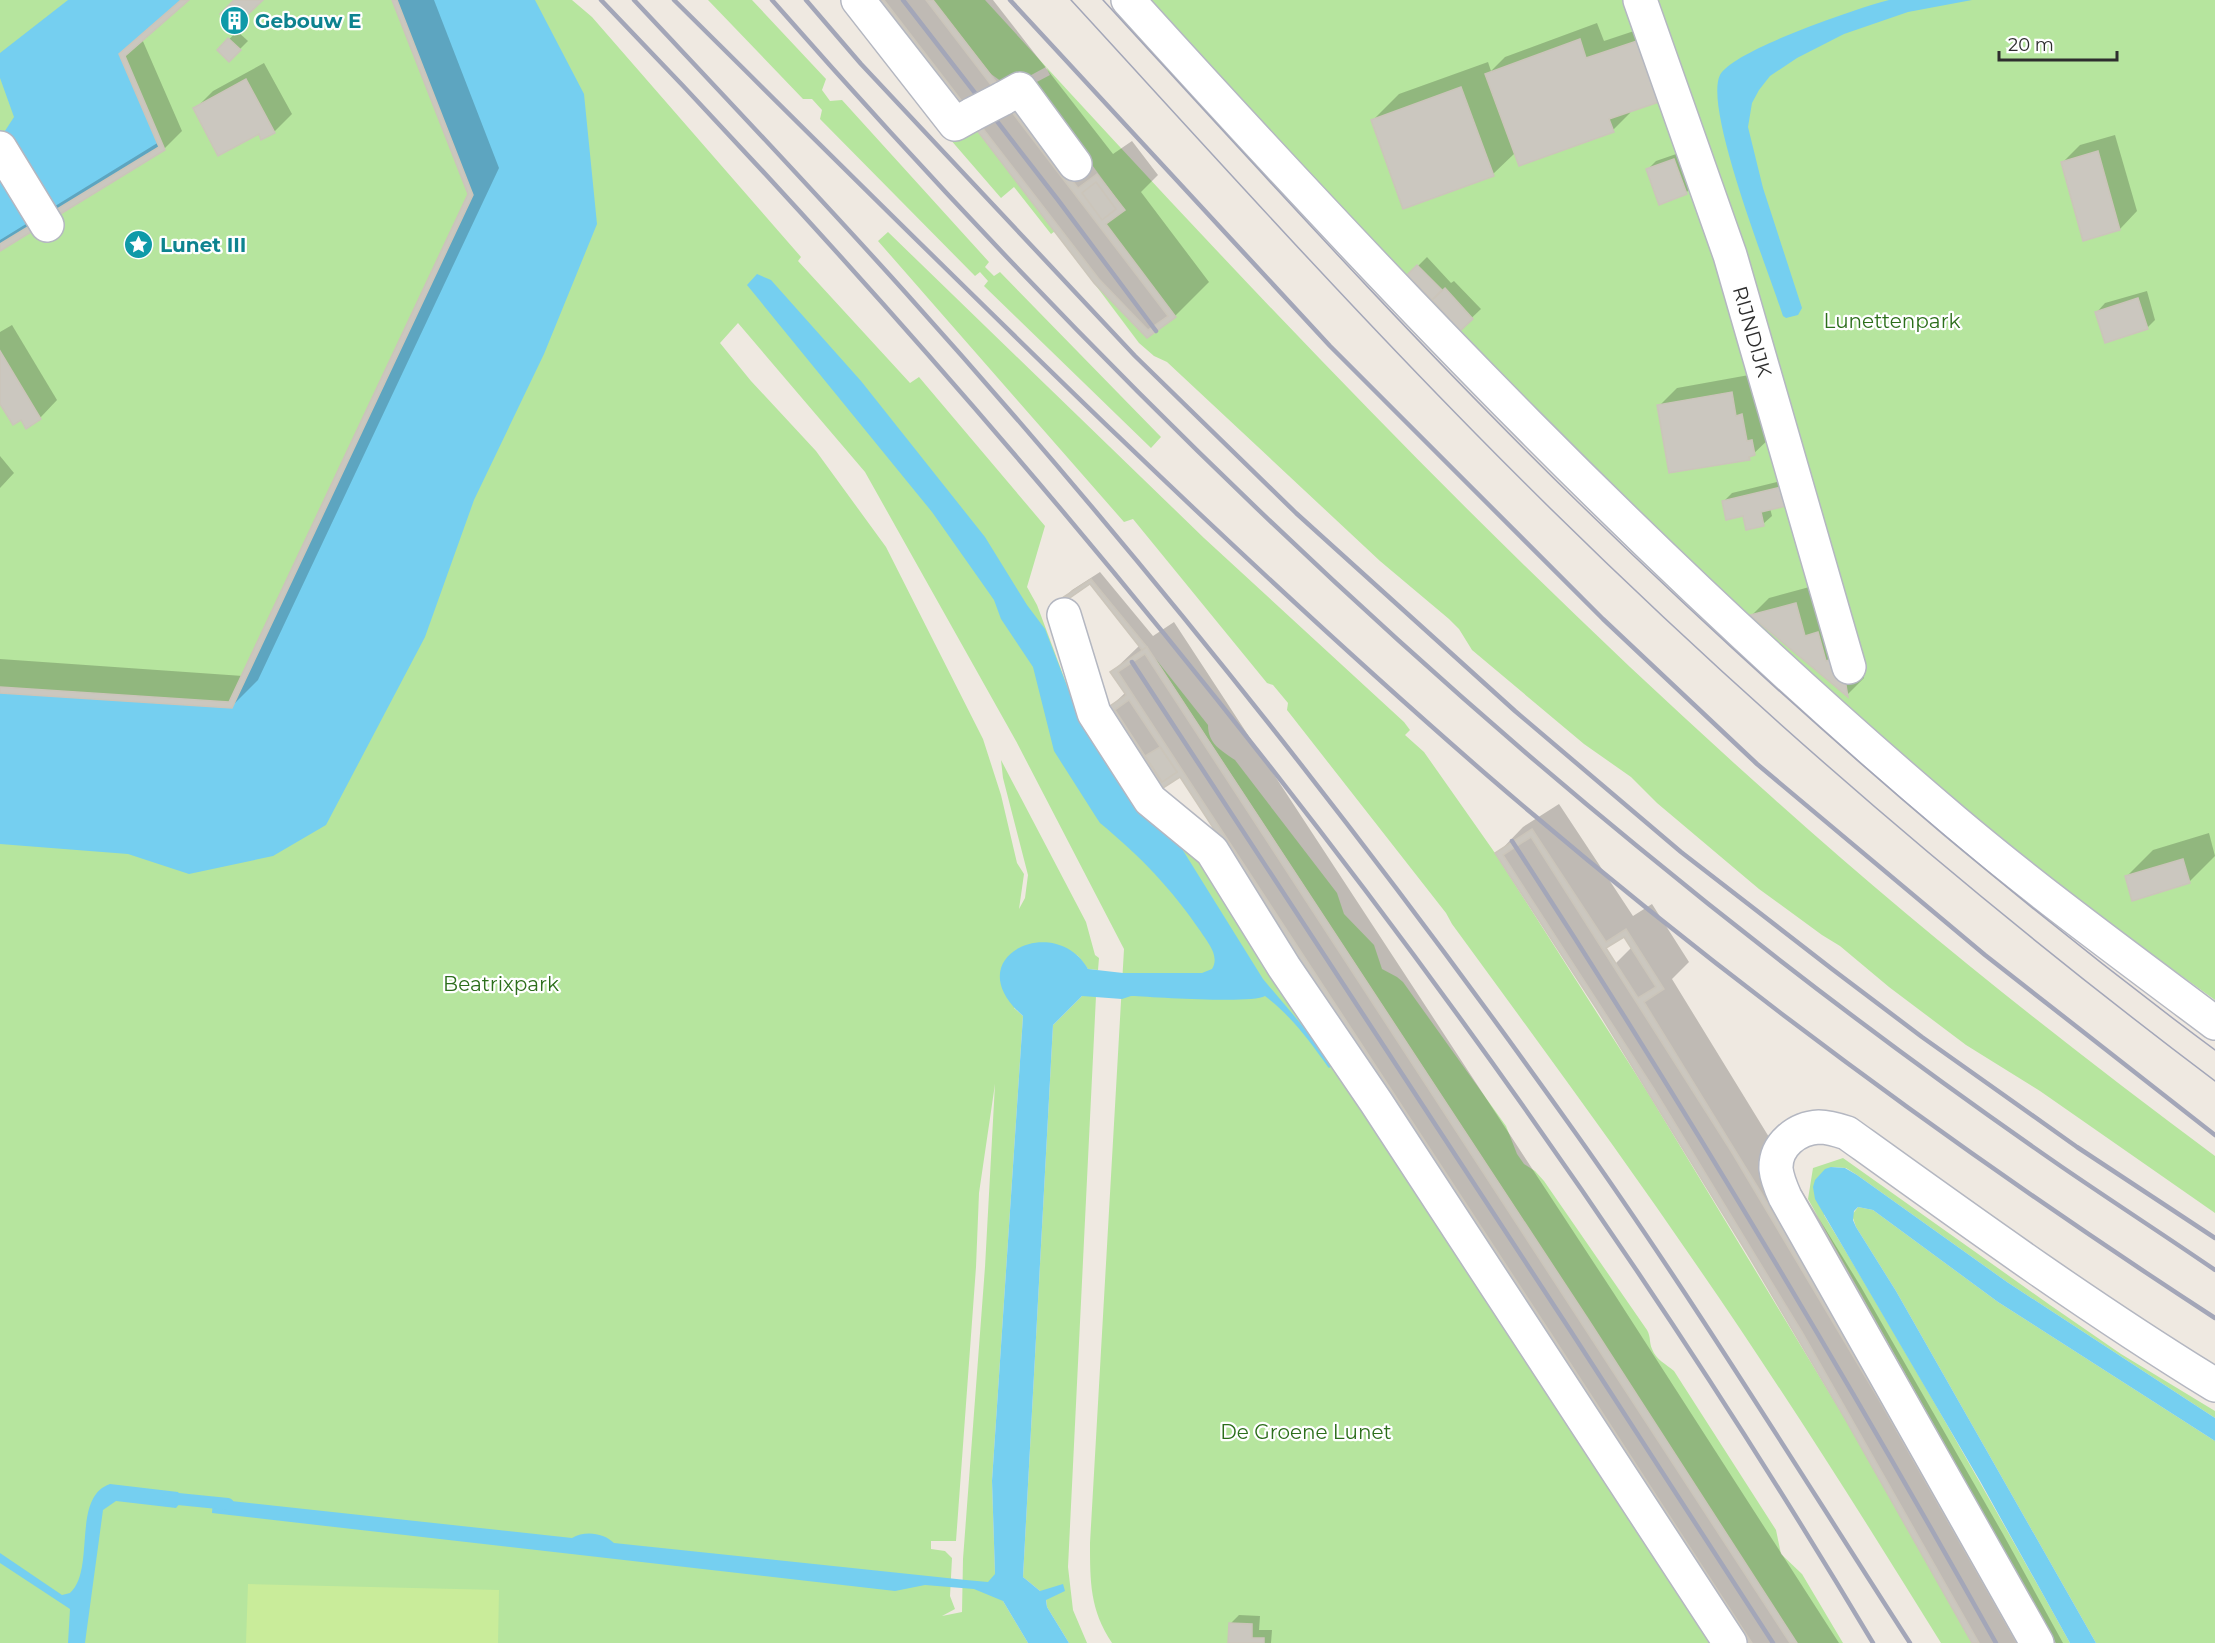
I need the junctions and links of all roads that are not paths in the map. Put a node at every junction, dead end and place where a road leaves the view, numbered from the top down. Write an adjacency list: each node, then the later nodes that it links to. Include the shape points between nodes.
1 (858, 0): 5 (street, bridge, via 955,124 1020,89)
2 (1128, 0): 9 (street, via 1482,380 1668,563 1956,822)
3 (1640, 0): 8 (street, RIJNDIJK, via 1730,255)
4 (0, 148): 6 (street)
5 (1075, 164)
6 (47, 225)
7 (1064, 615): 11 (street, via 1094,713 1150,800 1212,851 1284,967)
8 (1849, 667)
9 (2215, 1023)
10 (2215, 1385): 12 (street, via 2008,1249 1847,1133 1818,1127 1802,1130 1782,1147 1776,1168 1785,1197)
11 (1730, 1643)
12 (2037, 1643)

